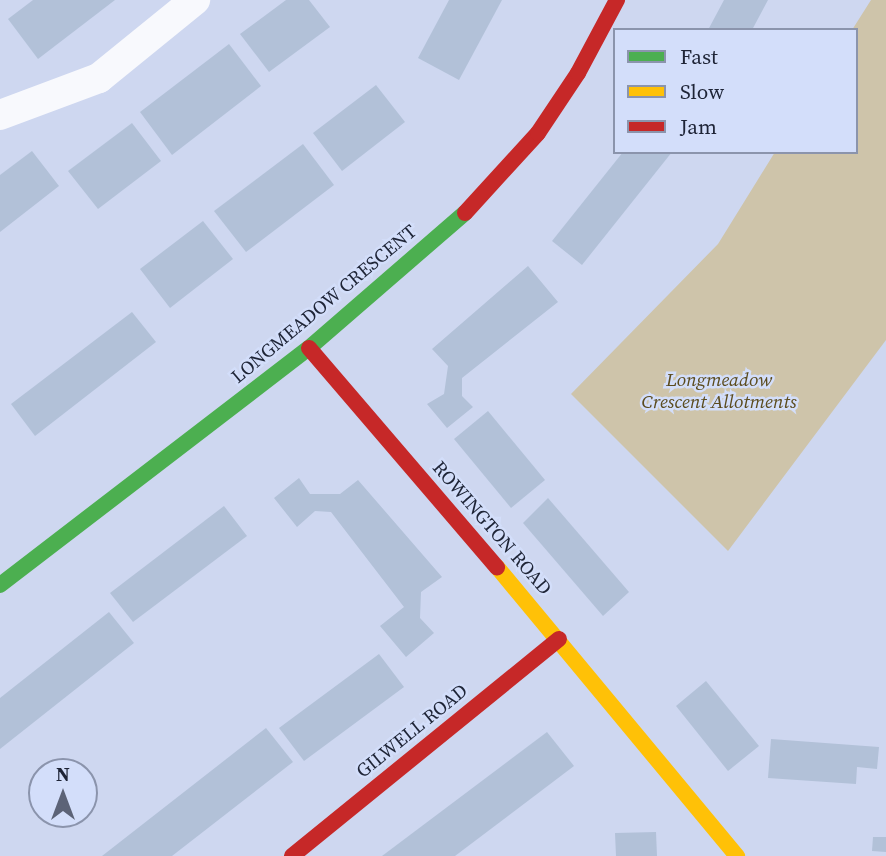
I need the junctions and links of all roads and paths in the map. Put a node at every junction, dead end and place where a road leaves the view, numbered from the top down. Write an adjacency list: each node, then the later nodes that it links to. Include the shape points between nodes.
1 (195, 0): 3 (street, via 99,78)
2 (617, 0): 4 (street, LONGMEADOW CRESCENT, via 578,74 538,133 485,195)
3 (0, 115)
4 (309, 348): 5 (street, LONGMEADOW CRESCENT); 6 (street, ROWINGTON ROAD)
5 (0, 585)
6 (559, 639): 7 (street, GILWELL ROAD); 8 (street, ROWINGTON ROAD)
7 (292, 856)
8 (737, 856)

